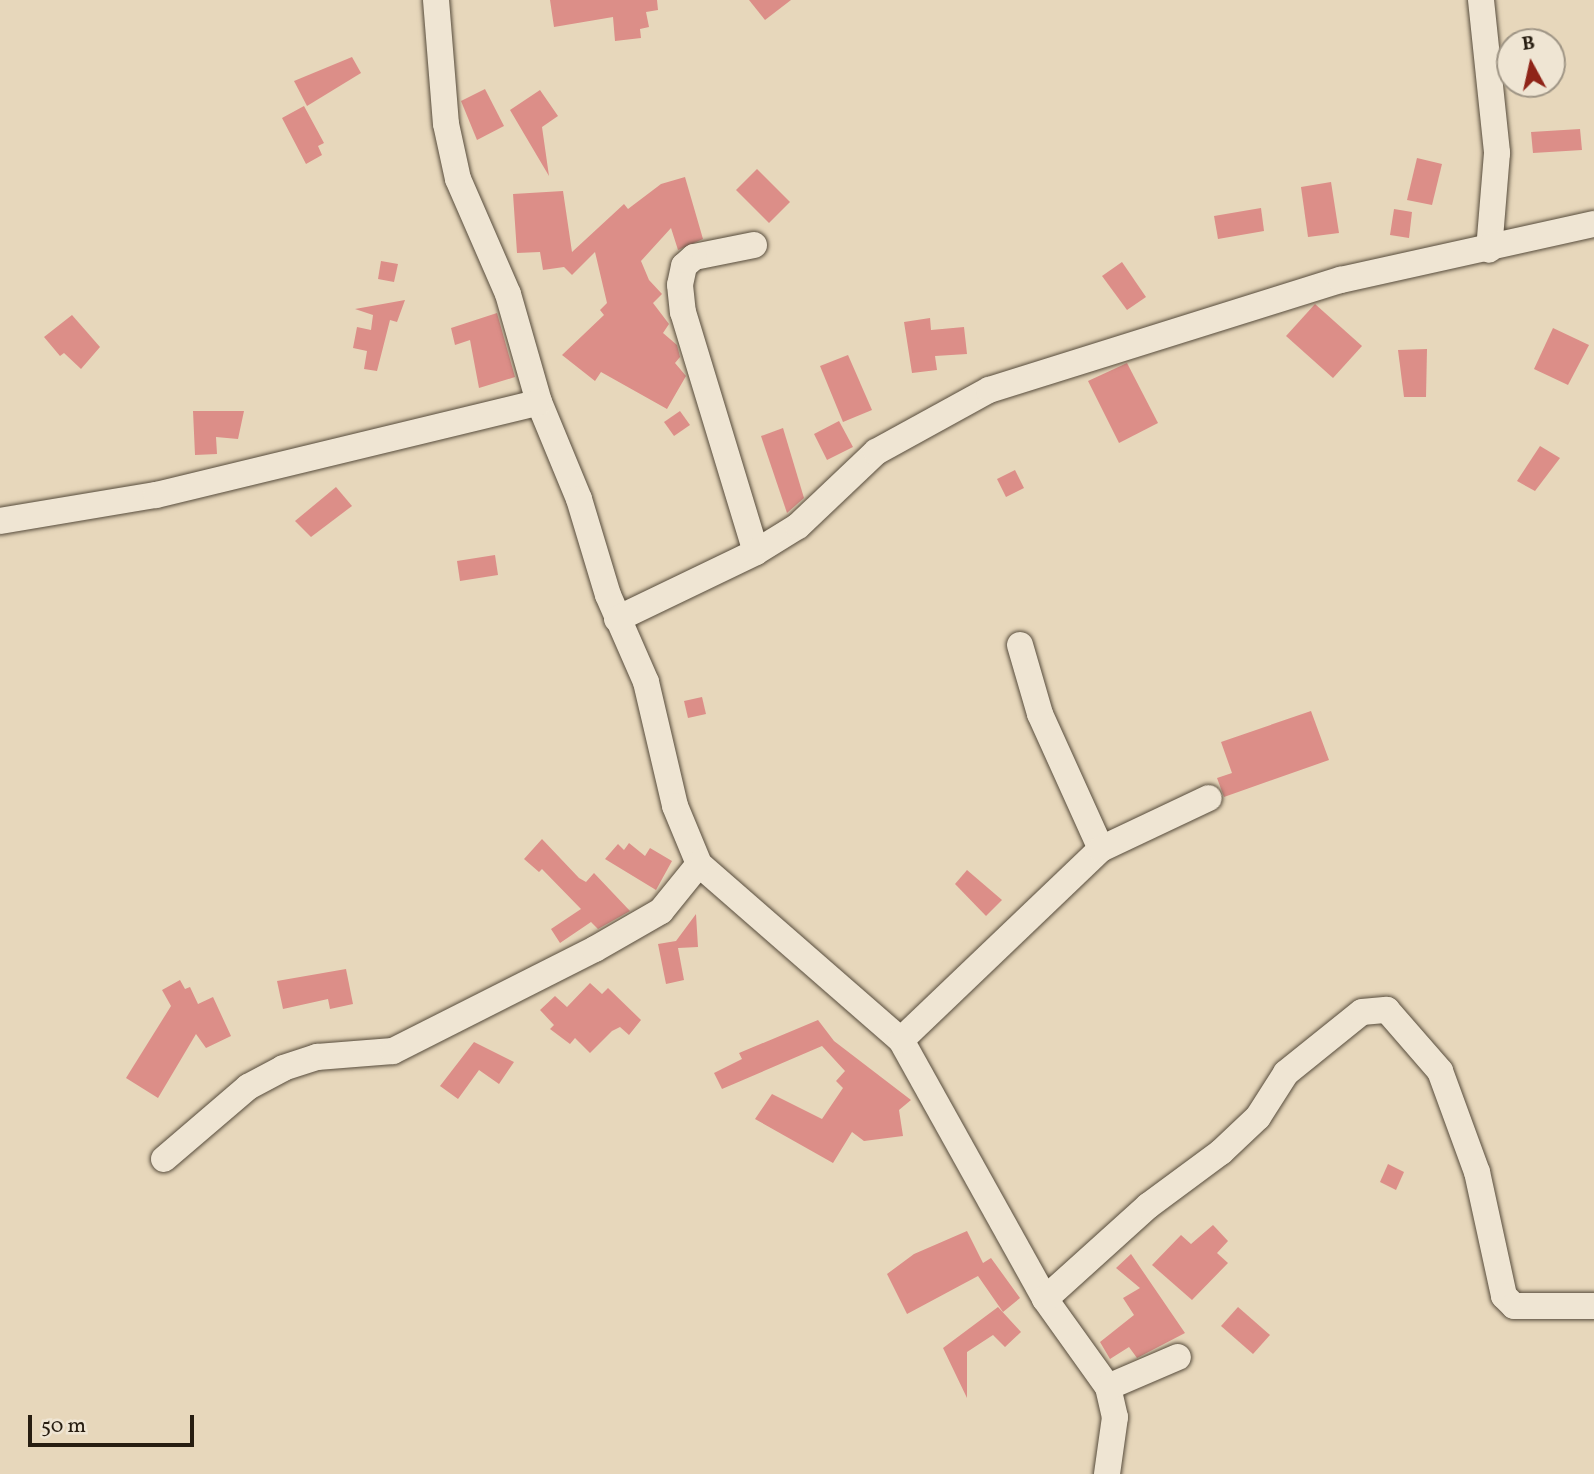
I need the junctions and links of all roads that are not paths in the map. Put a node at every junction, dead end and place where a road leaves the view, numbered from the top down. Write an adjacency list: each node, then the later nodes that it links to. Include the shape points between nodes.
1 (436, 0): 6 (street, via 446,124 458,179 508,294)
2 (1481, 0): 5 (street, via 1497,153)
3 (1594, 224): 5 (street)
4 (754, 245): 8 (street, via 694,257 684,266 680,285 683,312)
5 (1489, 250): 8 (street, via 1341,280 989,390 876,452 799,526)
6 (539, 402): 7 (street, via 156,495); 9 (street, via 579,499)
7 (0, 522)
8 (756, 552): 9 (street)
9 (617, 619): 13 (street, via 646,682 675,806)
10 (1020, 645): 12 (street, via 1040,714)
11 (1209, 798): 12 (street)
12 (1101, 849): 14 (street)
13 (699, 864): 14 (street); 15 (street, via 661,911 595,948 393,1051 317,1057 283,1068 248,1087)
14 (901, 1040): 16 (street)
15 (164, 1159)
16 (1045, 1299): 17 (street, via 1148,1206 1221,1152 1258,1117 1286,1073 1362,1012 1387,1010 1440,1070 1477,1172 1504,1296 1514,1306); 19 (street)
17 (1594, 1306)
18 (1178, 1357): 19 (street)
19 (1108, 1387): 20 (street, via 1115,1417)
20 (1107, 1474)

